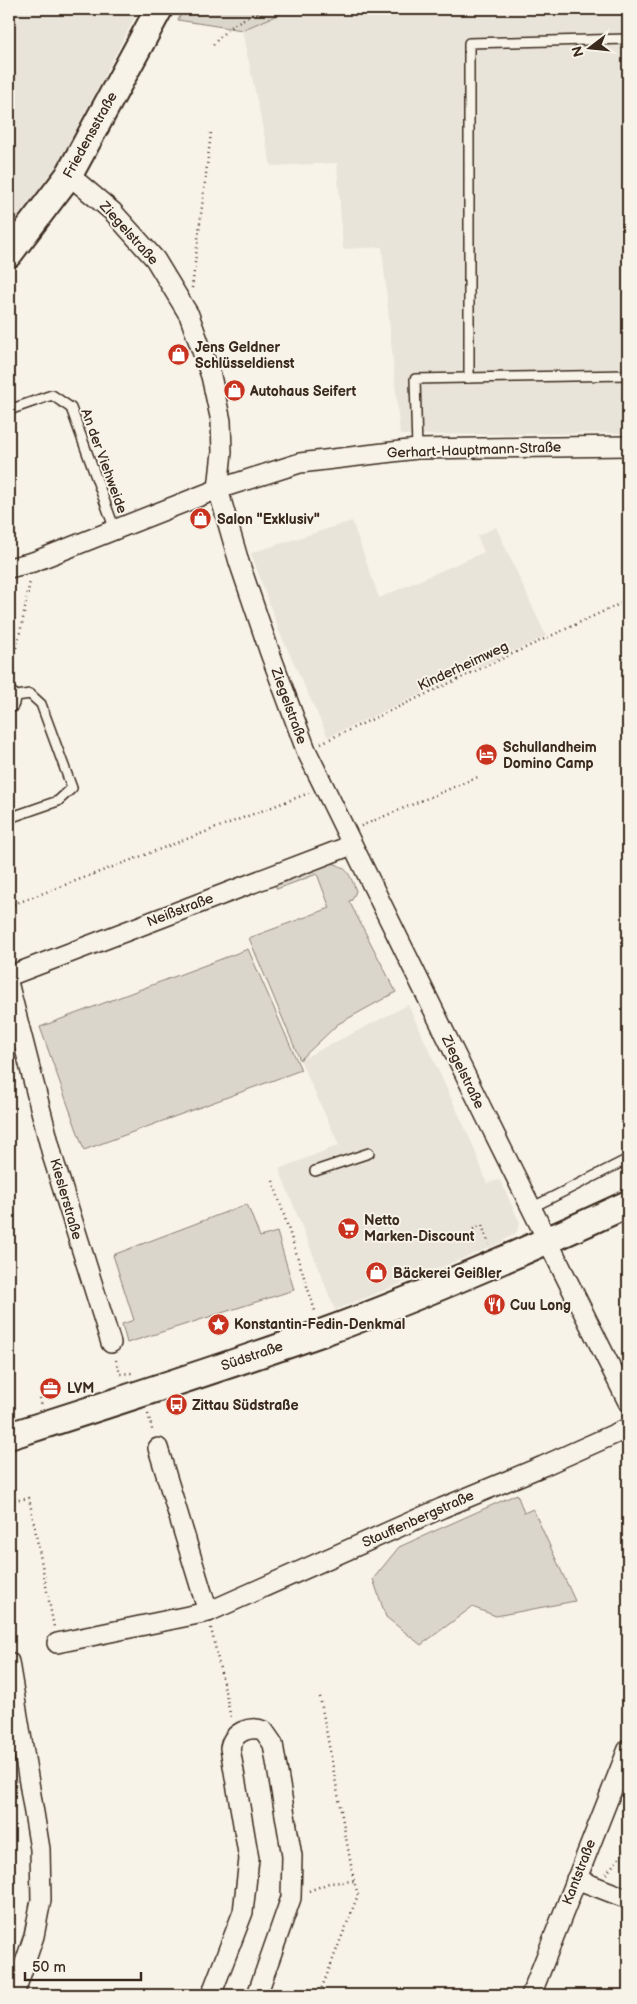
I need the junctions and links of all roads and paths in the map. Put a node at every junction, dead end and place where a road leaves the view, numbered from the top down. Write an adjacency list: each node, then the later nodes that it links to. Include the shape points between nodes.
1 (159, 9): 6 (main road, Friedensstraße)
2 (267, 9): 4 (path, via 239,20 227,28)
3 (628, 39): 10 (lane, via 469,43)
4 (213, 45)
5 (211, 133): 8 (path)
6 (69, 175): 7 (main road, Friedensstraße); 8 (street, Ziegelstraße, via 113,212 155,259)
7 (9, 254)
8 (189, 315): 14 (street, Ziegelstraße, via 221,421)
9 (628, 375): 10 (lane)
10 (469, 378): 13 (lane, via 415,379)
11 (9, 410): 15 (lane, An der Viehweide, via 52,395 71,408)
12 (628, 446): 13 (street, Gerhart-Hauptmann-Straße)
13 (417, 449): 14 (street, Gerhart-Hauptmann-Straße, via 300,462)
14 (218, 489): 15 (street, Gerhart-Hauptmann-Straße); 21 (street, Ziegelstraße, via 239,562)
15 (115, 530): 16 (street, Gerhart-Hauptmann-Straße)
16 (33, 562): 17 (street, Gerhart-Hauptmann-Straße); 19 (path)
17 (9, 568)
18 (628, 600): 21 (path, Kinderheimweg)
19 (9, 677)
20 (10, 700): 24 (lane, via 30,694 41,704 72,788 58,801)
21 (306, 750): 23 (street, Ziegelstraße)
22 (478, 777): 25 (path)
23 (324, 788): 25 (street, Ziegelstraße); 26 (path)
24 (9, 818)
25 (349, 839): 27 (street, Neißstraße); 34 (street, Ziegelstraße)
26 (9, 906)
27 (9, 976)
28 (9, 986): 39 (street, Kieslerstraße, via 53,1158)
29 (369, 1154): 31 (lane)
30 (628, 1159): 34 (lane)
31 (314, 1171)
32 (273, 1181): 38 (path)
33 (628, 1204): 36 (main road, Südstraße)
34 (531, 1208): 36 (street, Ziegelstraße)
35 (473, 1229): 37 (path, via 482,1225)
36 (547, 1241): 37 (main road, Südstraße); 42 (street, Ziegelstraße)
37 (496, 1262): 38 (main road, Südstraße)
38 (322, 1332): 40 (main road, Südstraße)
39 (111, 1343): 40 (path, via 120,1374 135,1373)
40 (141, 1394): 45 (main road, Südstraße); 46 (path)
41 (40, 1398): 43 (path)
42 (628, 1402)
43 (42, 1404)
44 (628, 1428): 48 (street, Stauffenbergstraße)
45 (9, 1436)
46 (158, 1448): 48 (street)
47 (9, 1502): 49 (path, via 29,1498)
48 (208, 1612): 49 (street, Stauffenbergstraße); 52 (path)
49 (57, 1643)
50 (9, 1662): 60 (street, via 40,1849 41,1900 34,1936)
51 (320, 1697): 56 (path)
52 (235, 1737): 58 (street, via 246,1730 257,1729 267,1734 273,1744 292,1856); 61 (street, via 230,1754 249,1859 243,1912)
53 (628, 1749): 55 (street, Kantstraße)
54 (628, 1847): 57 (path)
55 (576, 1879): 57 (street); 64 (street, Kantstraße)
56 (354, 1881): 58 (path, via 329,1884); 63 (path, via 358,1894)
57 (595, 1886): 59 (street)
58 (291, 1898): 62 (street)
59 (628, 1899)
60 (14, 1995)
61 (211, 1995)
62 (257, 1995)
63 (319, 1995)
64 (531, 1995)

